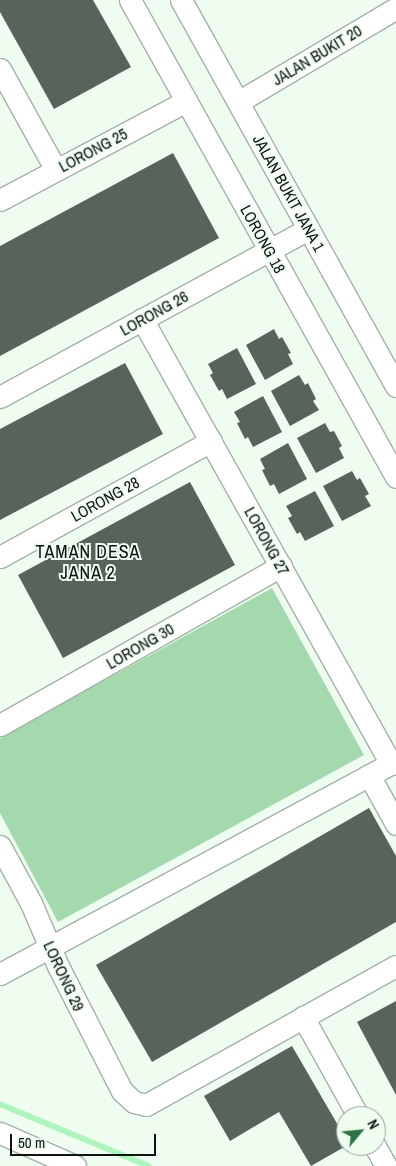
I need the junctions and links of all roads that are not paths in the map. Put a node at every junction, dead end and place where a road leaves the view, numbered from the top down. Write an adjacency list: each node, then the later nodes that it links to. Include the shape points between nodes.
1 (130, 0): 5 (street, LORONG 18)
2 (181, 0): 6 (street, JALAN BUKIT JANA 1)
3 (396, 8): 6 (street, JALAN BUKIT 20)
4 (0, 69): 7 (street)
5 (186, 101): 7 (street, LORONG 25); 10 (street, LORONG 18)
6 (238, 102): 9 (street, JALAN BUKIT JANA 1)
7 (56, 170): 8 (street, LORONG 25)
8 (0, 200)
9 (308, 229): 10 (street, LORONG 26); 12 (street, JALAN BUKIT JANA 1)
10 (269, 250): 11 (street, LORONG 26); 15 (street, LORONG 18)
11 (142, 319): 13 (street, LORONG 26); 14 (street, LORONG 27)
12 (396, 386)
13 (0, 398)
14 (211, 441): 16 (street, LORONG 28); 17 (street, LORONG 27)
15 (396, 477)
16 (0, 557)
17 (281, 566): 18 (street, LORONG 30); 19 (street, LORONG 27)
18 (0, 725)
19 (393, 762): 20 (street)
20 (370, 775): 21 (street); 23 (street)
21 (396, 824)
22 (0, 846): 23 (street, LORONG 29, via 31,903)
23 (49, 948): 25 (street); 26 (street, LORONG 29, via 122,1091 134,1102 146,1105)
24 (396, 966): 26 (street)
25 (0, 974)
26 (303, 1017): 27 (street)
27 (352, 1106)
28 (0, 1133): 29 (street)
29 (75, 1166)

